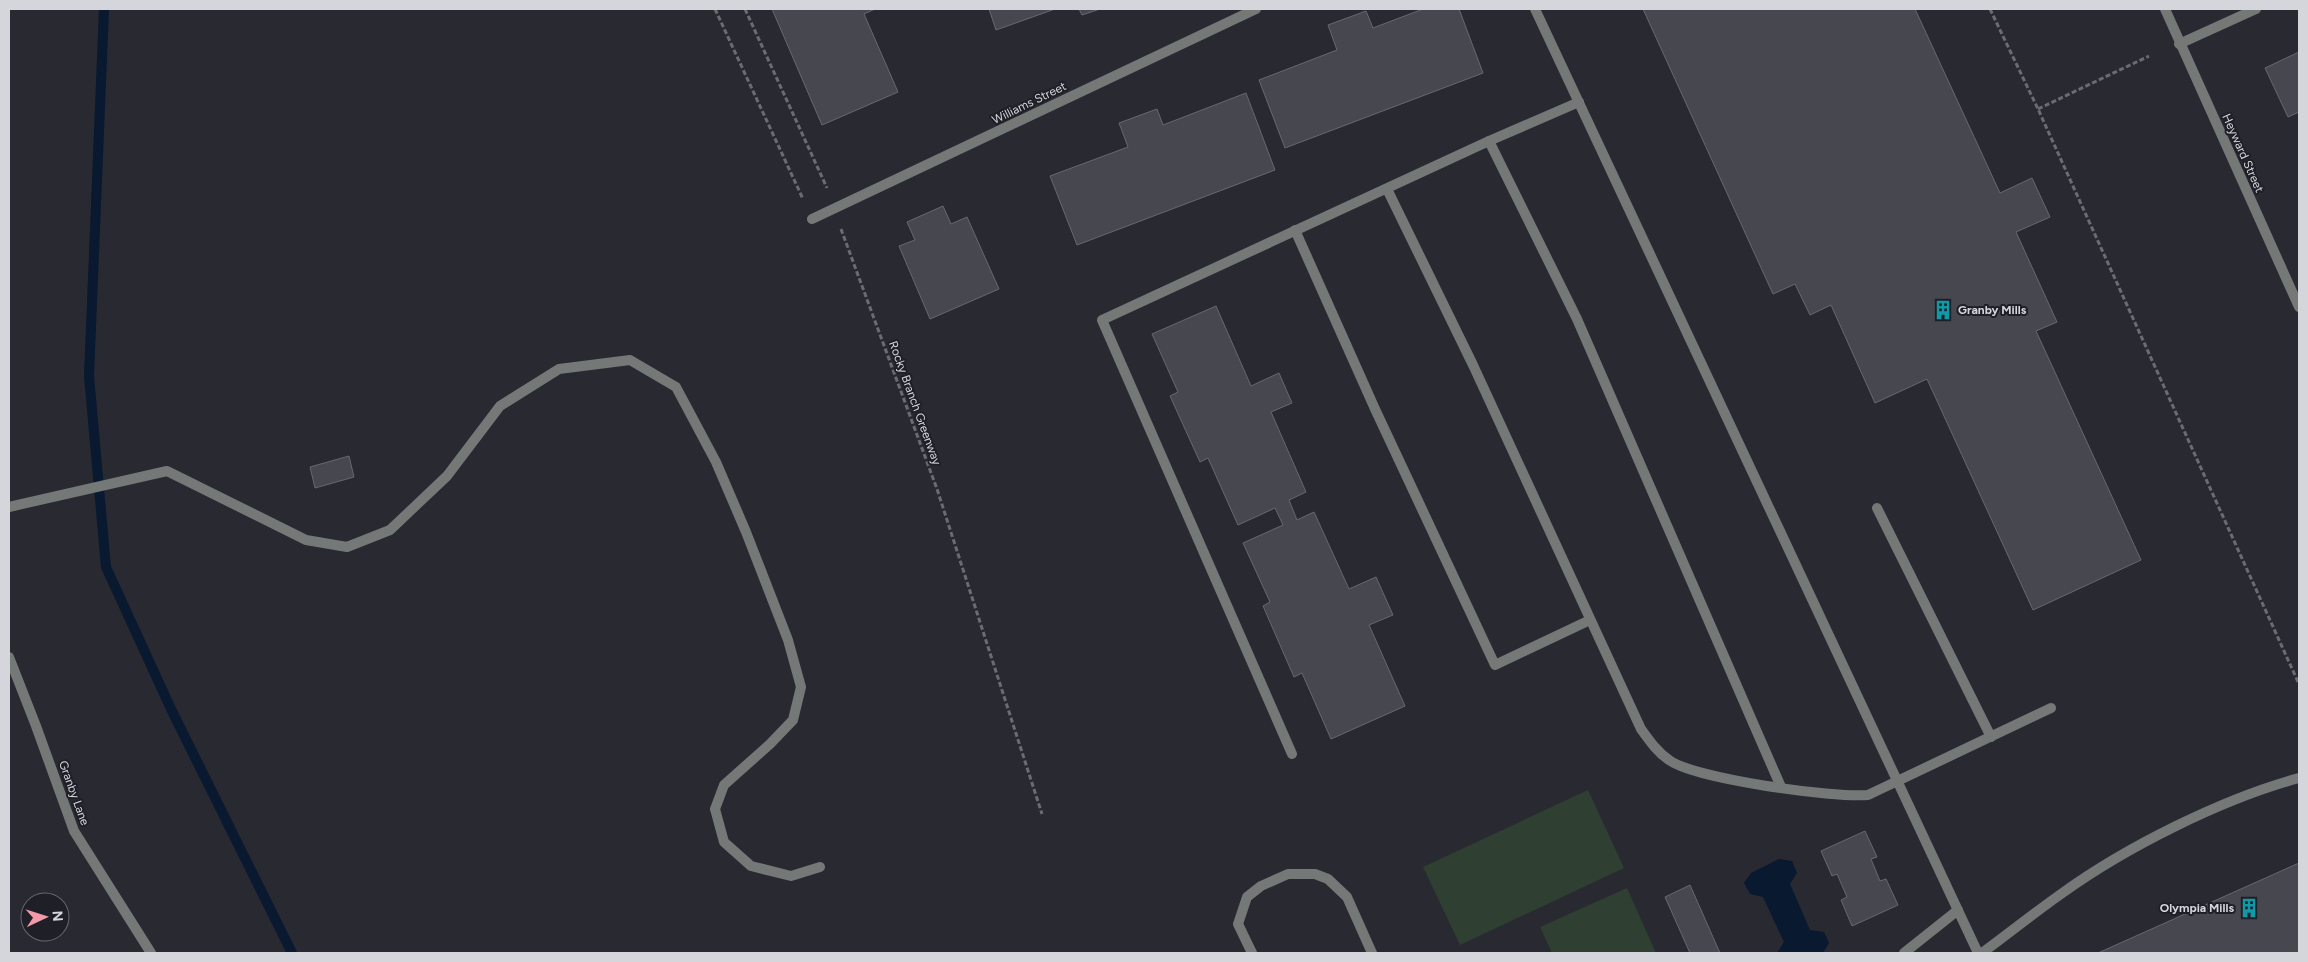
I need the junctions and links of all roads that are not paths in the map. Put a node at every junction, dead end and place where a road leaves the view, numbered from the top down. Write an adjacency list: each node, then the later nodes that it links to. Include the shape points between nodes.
1 (1256, 9): 9 (street, Williams Street)
2 (1535, 9): 6 (street)
3 (2165, 9): 5 (street, Heyward Street)
4 (2256, 9): 5 (street)
5 (2179, 44): 11 (street, Heyward Street)
6 (1579, 102): 7 (street); 20 (street)
7 (1489, 141): 8 (street); 21 (street, via 1577,319)
8 (1387, 190): 10 (street); 14 (street, via 1473,366)
9 (812, 219)
10 (1295, 230): 14 (street, via 1495,665); 18 (street, via 1102,320)
11 (2299, 307)
12 (9, 507): 22 (street, via 167,472 306,540 347,547 390,530 447,476 500,406 560,369 630,360 676,387 716,462 788,640 801,687 793,720 724,785 715,809 724,842 751,866 791,876)
13 (1876, 508): 17 (street)
14 (1590, 620): 21 (street, via 1641,729 1670,761 1692,771)
15 (9, 658): 24 (street, Granby Lane, via 74,831)
16 (2050, 708): 17 (street)
17 (1991, 737): 20 (street)
18 (1292, 754)
19 (2299, 778): 28 (street, via 2197,817 2134,849 2062,893)
20 (1898, 782): 21 (street, via 1868,796); 23 (street)
21 (1781, 787)
22 (820, 867)
23 (1958, 910): 27 (street); 28 (street)
24 (150, 953)
25 (1252, 953): 26 (street, via 1238,924 1247,898 1261,886 1288,874 1315,874 1328,880 1346,897)
26 (1372, 953)
27 (1904, 953)
28 (1980, 953)

